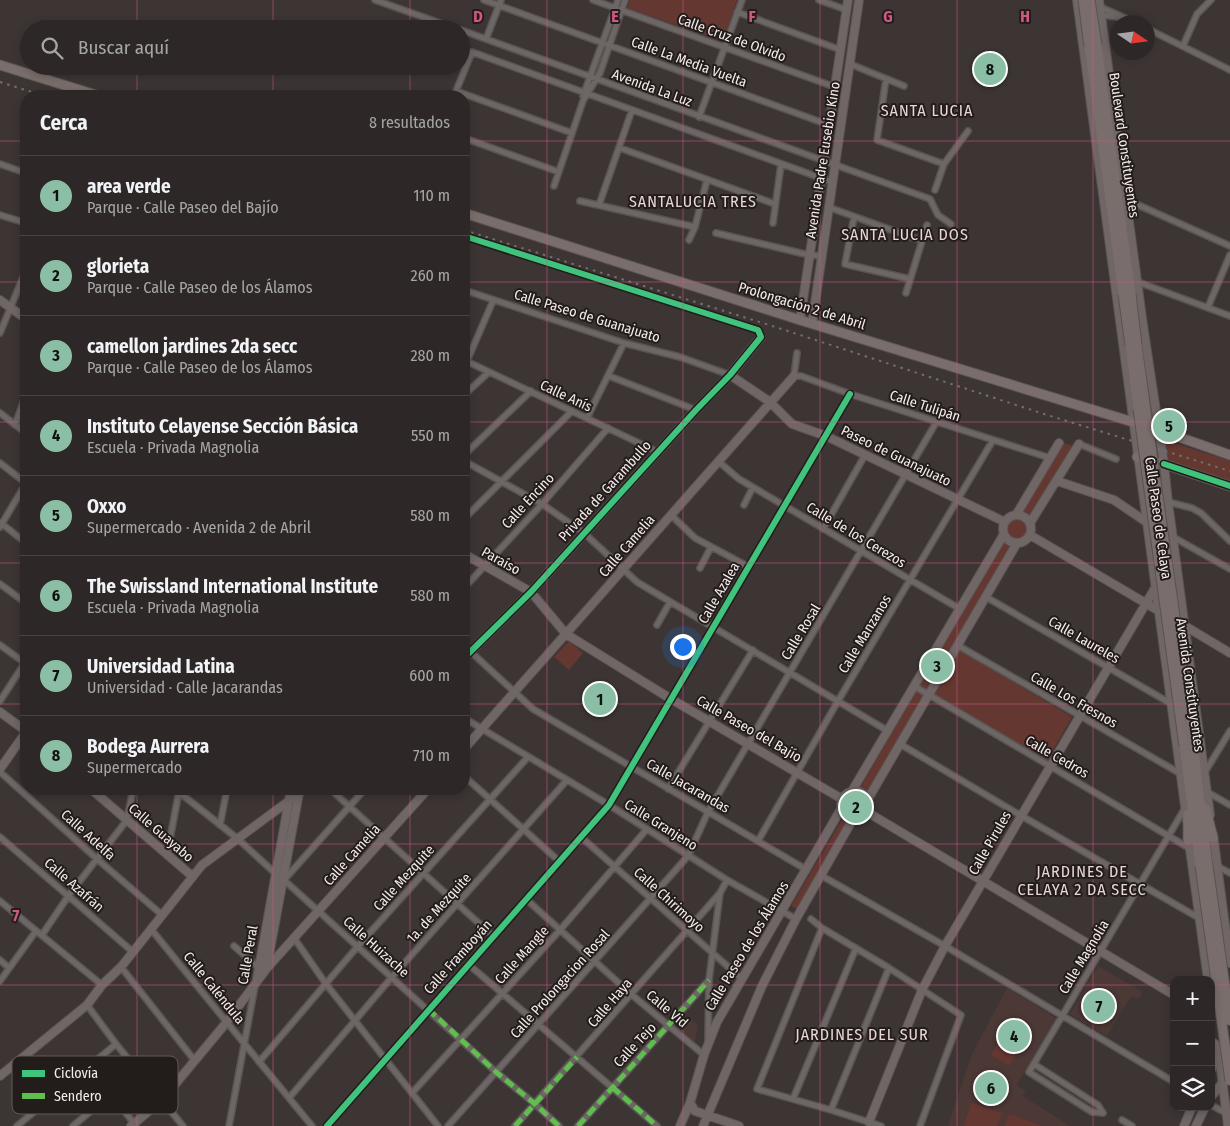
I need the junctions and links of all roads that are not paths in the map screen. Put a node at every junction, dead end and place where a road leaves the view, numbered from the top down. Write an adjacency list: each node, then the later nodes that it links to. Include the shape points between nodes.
1 (375, 0): 22 (street)
2 (484, 0): 13 (street, Calle La Media Vuelta)
3 (593, 0): 15 (street, Calle Cruz de Olvido)
4 (618, 0): 15 (street)
5 (625, 0): 16 (street)
6 (742, 0): 18 (street)
7 (819, 0): 17 (street)
8 (848, 0): 17 (main road, Avenida Padre Eusebio Kino)
9 (860, 0): 35 (main road, Avenida Padre Eusebio Kino)
10 (1078, 0): 20 (main road); 25 (main road, Calle Paseo de Celaya); 30 (main road, Boulevard Constituyentes, bridge)
11 (1089, 0): 14 (main road); 30 (main road, Boulevard Constituyentes, bridge)
12 (1211, 0): 31 (street, via 1196,14)
13 (500, 3): 27 (street); 28 (street, Calle La Media Vuelta)
14 (1099, 3): 19 (street); 20 (main road, Calle Paseo de Celaya)
15 (615, 8): 16 (street, Calle Cruz de Olvido); 28 (street)
16 (622, 10): 29 (street); 32 (street, Calle Cruz de Olvido)
17 (847, 10): 33 (main road, Avenida Padre Eusebio Kino)
18 (738, 12): 32 (street); 33 (street)
19 (1118, 15)
20 (1101, 16): 21 (street); 26 (main road, Calle Paseo de Celaya)
21 (1110, 17)
22 (432, 20)
23 (1155, 32): 31 (street)
24 (470, 33): 27 (street, Avenida La Luz)
25 (1080, 36): 26 (main road, via 1092,28); 96 (main road, Calle Paseo de Celaya)
26 (1104, 36): 70 (main road, Calle Paseo de Celaya)
27 (486, 39): 41 (street, Avenida La Luz)
28 (603, 43): 29 (street, Calle La Media Vuelta); 41 (street)
29 (610, 46): 43 (street); 44 (street, Calle La Media Vuelta)
30 (1093, 46): 96 (main road, Boulevard Constituyentes)
31 (1183, 46): 37 (street)
32 (724, 47): 44 (street); 45 (street, Calle Cruz de Olvido)
33 (841, 50): 45 (main road, Avenida Padre Eusebio Kino)
34 (470, 57): 49 (street, Avenida La Luz, via 472,52)
35 (850, 64): 42 (street); 62 (main road, Avenida Padre Eusebio Kino)
36 (0, 65): 38 (main road)
37 (1230, 70)
38 (20, 71)
39 (32, 75): 47 (main road)
40 (462, 75): 48 (street, Avenida La Luz)
41 (589, 77): 43 (street, Avenida La Luz); 49 (street)
42 (886, 79): 46 (street); 61 (street, via 877,140)
43 (596, 80): 49 (street); 52 (street, Avenida La Luz)
44 (712, 82): 52 (street); 53 (street, Calle La Media Vuelta)
45 (835, 86): 53 (main road, Avenida Padre Eusebio Kino)
46 (904, 86)
47 (80, 90)
48 (456, 90)
49 (585, 94): 51 (street, Avenida La Luz); 55 (street)
50 (470, 98): 55 (street)
51 (632, 110): 57 (street); 60 (street, Avenida La Luz)
52 (699, 117): 58 (street, Avenida La Luz)
53 (829, 125): 58 (main road, Avenida Padre Eusebio Kino)
54 (968, 131): 61 (street)
55 (572, 133): 64 (street)
56 (470, 140): 64 (street)
57 (620, 148): 66 (street); 73 (street)
58 (823, 161): 62 (street, Avenida La Luz); 65 (main road, Avenida Padre Eusebio Kino)
59 (0, 164): 63 (street)
60 (781, 164): 65 (street, Avenida La Luz); 72 (street)
61 (944, 164): 69 (street)
62 (835, 165): 67 (main road, Avenida Padre Eusebio Kino); 80 (street, Avenida La Luz, via 930,199 938,216)
63 (20, 171)
64 (558, 172): 68 (street)
65 (820, 178): 67 (street, Avenida La Luz); 88 (main road, Avenida Padre Eusebio Kino)
66 (707, 180): 72 (street); 82 (street)
67 (832, 182): 74 (main road, Avenida Padre Eusebio Kino)
68 (554, 186)
69 (935, 190)
70 (1127, 200): 87 (street); 92 (main road, Calle Paseo de Celaya)
71 (580, 201): 73 (street)
72 (775, 204): 79 (street)
73 (598, 205): 82 (street)
74 (828, 207): 77 (street); 90 (main road, Avenida Padre Eusebio Kino)
75 (0, 215): 78 (street)
76 (470, 215): 103 (main road, Prolongación 2 de Abril)
77 (854, 217): 86 (street); 91 (street, via 846,264)
78 (20, 221)
79 (773, 223)
80 (950, 224)
81 (927, 225): 86 (street)
82 (696, 227): 85 (street)
83 (716, 233): 88 (street)
84 (470, 238): 108 (street, via 758,330)
85 (689, 240)
86 (922, 241): 91 (street)
87 (1230, 246)
88 (809, 255): 90 (street); 103 (main road, Avenida Padre Eusebio Kino)
89 (1230, 255): 99 (street)
90 (820, 256): 104 (main road, Avenida Padre Eusebio Kino)
91 (910, 279): 95 (street)
92 (1138, 282): 96 (main road, Calle Paseo de Celaya); 99 (street)
93 (20, 284): 100 (street)
94 (470, 292): 98 (street, Calle Paseo de Guanajuato)
95 (906, 293)
96 (1127, 295): 105 (main road, Calle Paseo de Celaya); 106 (main road, Calle Paseo de Celaya); 123 (main road, Avenida Constituyentes, bridge)
97 (0, 300): 100 (main road)
98 (493, 300): 109 (street, Calle Paseo de Guanajuato); 110 (street)
99 (1208, 307): 102 (street)
100 (10, 308): 101 (main road); 107 (street)
101 (20, 315)
102 (1230, 316)
103 (800, 320): 104 (main road, Prolongación 2 de Abril)
104 (812, 324): 129 (main road, Prolongación 2 de Abril)
105 (1144, 325): 106 (main road, via 1131,319); 123 (main road, Calle Paseo de Celaya)
106 (1119, 327): 121 (main road, Calle Paseo de Celaya)
107 (0, 333)
108 (761, 338): 114 (main road, Privada de Garambullo)
109 (624, 343): 114 (street, Calle Paseo de Guanajuato, via 680,357); 115 (street)
110 (470, 349)
111 (797, 353): 116 (street)
112 (470, 362): 113 (street, Calle Anís)
113 (489, 372): 117 (street); 118 (street, Calle Anís)
114 (730, 375): 120 (main road, Paseo de Guanajuato); 122 (main road, Privada de Garambullo)
115 (609, 376): 122 (street); 127 (street)
116 (794, 376): 119 (street, Calle Tulipán); 120 (main road, Calle Camelia)
117 (470, 390)
118 (531, 392): 125 (street, Calle Anís); 138 (street)
119 (850, 394): 128 (street, Calle Tulipán); 134 (street, Calle Azalea)
120 (770, 402): 134 (main road, Paseo de Guanajuato, via 792,424); 145 (main road, Calle Camelia)
121 (1130, 404): 123 (main road, via 1143,413 1152,413); 129 (main road, Calle Paseo de Celaya)
122 (696, 410): 139 (main road, Privada de Garambullo)
123 (1147, 410): 133 (main road, Calle Paseo de Celaya); 237 (main road, Avenida Constituyentes, bridge, via 1184,746); 238 (main road, Avenida Constituyentes, bridge, via 1193,744)
124 (20, 411): 130 (street)
125 (572, 411): 127 (street, Calle Anís); 151 (street)
126 (0, 413): 130 (street)
127 (587, 418): 131 (street, Calle Anís)
128 (937, 421): 135 (street, Calle Tulipán); 149 (street, Calle Rosal)
129 (1133, 422): 133 (main road, Prolongación 2 de Abril); 142 (main road, Calle Paseo de Celaya)
130 (15, 425): 132 (street)
131 (608, 428): 139 (street, Calle Anís); 158 (street, Calle Encino)
132 (20, 429)
133 (1159, 430): 141 (main road, Prolongación 2 de Abril); 148 (main road, Calle Paseo de Celaya)
134 (826, 436): 140 (main road, Paseo de Guanajuato); 161 (street, Calle Azalea)
135 (993, 440): 143 (street, Calle Tulipán); 156 (street, Calle Manzanos)
136 (1059, 443): 143 (main road)
137 (1079, 444): 144 (street); 152 (main road)
138 (470, 449)
139 (658, 452): 171 (main road, Privada de Garambullo)
140 (865, 454): 149 (main road, Paseo de Guanajuato); 170 (street)
141 (1230, 456)
142 (1137, 457): 148 (main road); 159 (main road, Calle Paseo de Celaya)
143 (1050, 458): 165 (main road)
144 (1116, 459)
145 (718, 461): 154 (street, Calle de los Cerezos); 164 (main road, Calle Camelia)
146 (0, 464): 150 (street)
147 (470, 464): 151 (street)
148 (1164, 464): 153 (main road); 157 (main road, Calle Paseo de Celaya)
149 (907, 474): 156 (main road, Paseo de Guanajuato); 179 (street, Calle Rosal)
150 (20, 479)
151 (501, 480): 158 (street); 163 (street)
152 (1057, 481): 162 (main road, via 1114,500); 168 (main road)
153 (1230, 486)
154 (753, 487): 160 (street); 161 (street, Calle de los Cerezos)
155 (20, 493): 169 (street)
156 (958, 499): 166 (main road, Paseo de Guanajuato); 186 (street, Calle Manzanos)
157 (1168, 502): 159 (main road, via 1155,496 1147,498); 174 (main road, Calle Paseo de Celaya); 176 (street, via 1197,510)
158 (542, 504): 171 (street); 181 (street, Calle Encino)
159 (1143, 504): 162 (main road); 167 (main road, Calle Paseo de Celaya)
160 (744, 505)
161 (784, 506): 170 (street, Calle de los Cerezos); 182 (street, Calle Azalea)
162 (1128, 508): 167 (main road)
163 (470, 513)
164 (671, 515): 178 (street, via 695,538); 184 (main road, Calle Camelia)
165 (1016, 515): 166 (main road); 168 (main road)
166 (1005, 522): 172 (main road)
167 (1145, 522): 189 (main road, Calle Paseo de Celaya)
168 (1030, 523): 173 (main road)
169 (1, 524): 175 (street)
170 (823, 529): 179 (street, Calle de los Cerezos)
171 (584, 533): 184 (street); 191 (main road, Privada de Garambullo)
172 (1004, 534): 177 (main road, via 1009,541); 196 (main road)
173 (1030, 535): 177 (main road); 195 (main road)
174 (1173, 537): 185 (street); 190 (main road, Calle Paseo de Celaya)
175 (20, 538)
176 (1230, 541)
177 (1017, 543): 192 (main road)
178 (711, 547): 182 (street); 183 (street)
179 (862, 552): 186 (street, Calle de los Cerezos); 211 (street, Calle Rosal)
180 (470, 557): 181 (main road, Paraíso)
181 (483, 565): 187 (street, Calle Encino); 191 (main road, Paraíso)
182 (749, 567): 200 (street, Calle Azalea)
183 (700, 568)
184 (623, 569): 194 (street, via 637,582); 201 (main road, Calle Camelia)
185 (1230, 570)
186 (910, 580): 196 (street, Calle de los Cerezos); 217 (street, Calle Manzanos)
187 (470, 581)
188 (0, 584): 193 (street)
189 (1155, 590): 190 (main road, via 1168,596); 195 (main road, Calle Pirules); 197 (main road, Calle Paseo de Celaya)
190 (1181, 591): 199 (main road, Calle Paseo de Celaya)
191 (531, 592): 201 (main road, Paraíso); 206 (main road, Privada de Garambullo)
192 (986, 597): 204 (main road); 209 (street, Calle Laureles)
193 (20, 599)
194 (670, 602): 198 (street); 200 (street)
195 (1146, 603): 197 (main road); 209 (main road, Calle Pirules)
196 (960, 609): 212 (main road)
197 (1158, 610): 199 (main road); 218 (main road, Calle Paseo de Celaya)
198 (657, 625)
199 (1186, 627): 202 (main road, Calle Paseo de Celaya)
200 (714, 628): 205 (street); 215 (street, Calle Azalea)
201 (566, 634): 213 (main road, Calle Camelia); 215 (main road, Calle Paseo del Bajío)
202 (1190, 634): 207 (main road); 238 (main road, Calle Paseo de Celaya)
203 (0, 645): 208 (street)
204 (957, 645): 214 (main road); 220 (street, Calle Los Fresnos)
205 (753, 650): 211 (street); 222 (street)
206 (471, 652): 213 (street, Calle Jacarandas)
207 (1230, 653)
208 (20, 658)
209 (1108, 668): 218 (street, Calle Laureles); 220 (main road, Calle Pirules)
210 (20, 671): 216 (street)
211 (790, 672): 217 (street); 230 (street, Calle Rosal)
212 (914, 686): 214 (street, Calle Cedros); 225 (main road)
213 (515, 692): 224 (main road, Calle Camelia); 234 (street, Calle Jacarandas, via 533,709)
214 (929, 694): 231 (main road); 233 (street, Calle Cedros)
215 (672, 699): 222 (main road, Calle Paseo del Bajío); 234 (street, Calle Azalea)
216 (0, 701)
217 (838, 701): 225 (street); 236 (street, Calle Manzanos)
218 (1170, 703): 237 (main road, Calle Paseo de Celaya)
219 (0, 713): 223 (main road)
220 (1079, 716): 233 (main road, Calle Pirules); 237 (street, Calle Los Fresnos)
221 (470, 721): 224 (street, Calle Granjeno)
222 (710, 721): 230 (main road, Calle Paseo del Bajío); 242 (street)
223 (20, 728)
224 (482, 728): 229 (main road, Calle Camelia); 232 (street, Calle Granjeno)
225 (888, 730): 243 (main road)
226 (1230, 731): 227 (street)
227 (1228, 738): 238 (street)
228 (20, 741): 235 (main road)
229 (470, 742)
230 (747, 743): 236 (main road, Calle Paseo del Bajío); 266 (street, Calle Rosal)
231 (900, 744): 258 (main road); 268 (street)
232 (528, 757): 239 (street, Calle Granjeno); 259 (street, Calle Mezquite)
233 (1049, 766): 268 (main road, Calle Pirules); 274 (street, Calle Cedros)
234 (632, 767): 242 (street, Calle Jacarandas); 262 (street, Calle Azalea)
235 (0, 770): 241 (street, Calle Adelfa)
236 (797, 772): 257 (main road, Calle Paseo del Bajío); 280 (street, Calle Manzanos)
237 (1184, 772): 264 (main road, Calle Paseo de Celaya); 281 (main road); 287 (main road, Avenida Constituyentes)
238 (1201, 772): 244 (main road, Calle Paseo de Celaya); 278 (main road); 287 (main road, Avenida Constituyentes)
239 (567, 780): 262 (street, Calle Granjeno); 272 (street, 1a. de Mezquite)
240 (470, 782): 259 (street)
241 (20, 788)
242 (668, 789): 266 (street, Calle Jacarandas)
243 (852, 791): 257 (main road); 258 (main road, via 864,794)
244 (1207, 792): 263 (street); 278 (main road, Calle Paseo de Celaya)
245 (27, 795): 284 (street, Calle Adelfa)
246 (98, 795): 270 (main road, Calle Guayabo)
247 (132, 795): 270 (street)
248 (177, 795): 282 (street)
249 (184, 795): 271 (street, Calle Huizache)
250 (226, 795): 271 (street)
251 (290, 795): 260 (main road, Calle Peral)
252 (295, 795): 260 (main road)
253 (300, 795): 294 (main road, Calle Peral)
254 (337, 795): 261 (street)
255 (359, 795): 261 (street)
256 (423, 795): 276 (main road, Calle Camelia)
257 (842, 799): 265 (main road)
258 (868, 799): 267 (main road)
259 (490, 800): 272 (street); 289 (street, Calle Mezquite)
260 (288, 801): 279 (main road); 291 (main road, Calle Peral)
261 (349, 805): 276 (street); 294 (street)
262 (609, 805): 273 (street, Calle Granjeno); 277 (street, Calle Framboyán)
263 (1230, 805)
264 (1185, 808): 274 (street, Calle Magnolia); 281 (main road, Calle Paseo de Celaya)
265 (841, 809): 269 (main road); 288 (main road, Calle Paseo de los Álamos)
266 (708, 812): 280 (street, Calle Jacarandas); 283 (street, Calle Rosal)
267 (867, 812): 269 (main road, via 861,818); 296 (main road)
268 (1020, 816): 296 (main road, Calle Pirules); 297 (street)
269 (853, 819): 293 (main road, Calle Paseo de los Álamos)
270 (127, 820): 282 (main road, Calle Guayabo); 284 (street)
271 (220, 825): 279 (street, Calle Huizache)
272 (523, 829): 285 (street); 303 (street, 1a. de Mezquite)
273 (647, 829): 283 (street, Calle Granjeno); 286 (street, Calle Mangle)
274 (1169, 835): 281 (street, Calle Cedros); 297 (street, Calle Magnolia)
275 (0, 837): 299 (street, Calle Azafrán)
276 (385, 837): 289 (street); 304 (main road, Calle Camelia)
277 (581, 837): 285 (street, Calle Framboyán); 286 (street, Calle Chirimoyo)
278 (1213, 838): 287 (main road, Calle Paseo de Celaya)
279 (238, 839): 291 (street, Calle Huizache); 292 (main road)
280 (758, 841): 288 (street, Calle Jacarandas)
281 (1189, 844): 307 (main road, Calle Paseo de Celaya)
282 (168, 855): 292 (main road, Calle Guayabo)
283 (688, 856): 295 (street, Calle Granjeno); 300 (street, Calle Prolongacion Rosal)
284 (97, 859): 299 (street); 306 (street, Calle Adelfa)
285 (559, 861): 301 (street, Calle Framboyán)
286 (614, 866): 300 (street, Calle Chirimoyo); 312 (street, Calle Mangle)
287 (1208, 866): 290 (street); 318 (main road, Calle Paseo de Celaya); 354 (main road, Avenida Constituyentes, bridge); 381 (main road, Avenida Constituyentes, bridge)
288 (807, 870): 305 (main road, Calle Paseo de los Álamos)
289 (424, 873): 303 (street); 320 (street, Calle Mezquite)
290 (1230, 873)
291 (276, 874): 294 (street, Calle Huizache); 332 (main road, Calle Peral)
292 (192, 876): 306 (main road)
293 (822, 876): 308 (main road, Calle Paseo de los Álamos); 321 (street)
294 (284, 880): 304 (street, Calle Huizache); 332 (main road, Calle Peral)
295 (727, 880): 298 (street); 305 (street, Calle Granjeno)
296 (983, 881): 321 (main road, Calle Pirules); 324 (main road)
297 (1139, 885): 307 (street); 324 (street, Calle Magnolia)
298 (720, 893): 313 (street, Calle Haya); 325 (street)
299 (69, 895): 315 (street); 323 (street, Calle Azafrán)
300 (651, 898): 313 (street, Calle Chirimoyo); 327 (street, Calle Prolongacion Rosal)
301 (526, 899): 312 (street, Calle Vid); 316 (street, Calle Framboyán)
302 (0, 901): 314 (street)
303 (458, 904): 316 (street); 337 (street, 1a. de Mezquite)
304 (318, 911): 317 (main road, Calle Camelia); 320 (street, Calle Huizache)
305 (782, 911): 308 (street, Calle Granjeno); 339 (main road, Calle Paseo de los Álamos)
306 (161, 914): 311 (main road)
307 (1199, 918): 334 (main road, Calle Paseo de Celaya)
308 (796, 919): 401 (main road, Calle Paseo de los Álamos, via 762,986)
309 (811, 919): 310 (street)
310 (822, 928): 322 (street); 388 (street, via 756,1089)
311 (151, 929): 323 (main road); 355 (street, Calle Caléndula)
312 (560, 930): 327 (street, Calle Vid); 345 (street, Calle Mangle)
313 (687, 930): 325 (street, Calle Chirimoyo); 347 (street, Calle Haya)
314 (36, 931): 315 (street); 331 (street)
315 (42, 935): 343 (street)
316 (493, 936): 328 (street, Calle Framboyán)
317 (294, 938): 332 (main road, Calle Camelia); 342 (street)
318 (1228, 938): 329 (main road, Calle Paseo de Celaya)
319 (234, 946): 332 (street)
320 (358, 946): 337 (street, Calle Huizache); 342 (street, Calle Mezquite)
321 (945, 946): 344 (main road, Calle Pirules); 352 (street)
322 (856, 948): 333 (street); 388 (street)
323 (133, 952): 330 (main road)
324 (1100, 952): 346 (main road); 352 (street, Calle Magnolia)
325 (713, 955): 338 (street); 339 (street, Calle Chirimoyo)
326 (0, 960): 331 (street)
327 (595, 962): 347 (street, Calle Vid); 356 (street, Calle Prolongacion Rosal)
328 (468, 964): 345 (street); 351 (street, Calle Framboyán)
329 (1230, 964)
330 (121, 967): 343 (main road); 371 (street)
331 (9, 968): 340 (street)
332 (263, 968): 341 (main road, Calle Peral)
333 (889, 968): 344 (street); 392 (street)
334 (1207, 970): 335 (main road); 336 (main road, Calle Paseo de Celaya)
335 (1230, 971)
336 (1208, 976)
337 (392, 977): 351 (street, Calle Huizache); 353 (street, 1a. de Mezquite)
338 (709, 980): 357 (street, Calle Tejo); 361 (street)
339 (742, 980): 361 (main road, Calle Paseo de los Álamos)
340 (0, 981)
341 (256, 984): 355 (main road); 359 (street, Calle Peral)
342 (326, 984): 353 (street); 372 (street, Calle Mezquite)
343 (102, 985): 349 (main road)
344 (922, 990): 403 (main road, Calle Pirules); 421 (street, via 961,1015)
345 (503, 993): 356 (street); 358 (street, Calle Mangle)
346 (1170, 993)
347 (632, 995): 357 (street, Calle Vid); 369 (street, Calle Haya)
348 (1230, 1003): 350 (main road)
349 (87, 1005): 360 (street); 366 (main road)
350 (1215, 1006)
351 (428, 1009): 358 (street, Calle Huizache); 370 (street, Calle Framboyán)
352 (1062, 1016): 373 (street, Calle Magnolia); 379 (street)
353 (355, 1021): 370 (street); 387 (street, 1a. de Mezquite)
354 (1230, 1021)
355 (226, 1023): 359 (street, Calle Caléndula); 371 (main road)
356 (539, 1024): 369 (street); 376 (street, Calle Prolongacion Rosal)
357 (668, 1026): 365 (street, Calle Vid); 383 (street, Calle Tejo)
358 (462, 1039): 376 (street, Calle Huizache); 384 (street, Calle Mangle)
359 (245, 1043): 372 (street, Calle Caléndula); 408 (street, Calle Peral)
360 (116, 1044): 367 (street); 368 (street)
361 (708, 1044): 365 (main road, Calle Paseo de los Álamos)
362 (1215, 1046): 364 (main road)
363 (1230, 1048): 364 (main road)
364 (1219, 1050): 375 (main road); 381 (main road)
365 (704, 1055): 389 (main road, Calle Paseo de los Álamos)
366 (25, 1056)
367 (101, 1056)
368 (126, 1056)
369 (577, 1057): 383 (street); 390 (street, Calle Haya)
370 (384, 1059): 384 (street); 410 (street, Calle Framboyán)
371 (195, 1061): 380 (main road)
372 (259, 1062): 387 (street, Calle Caléndula)
373 (1034, 1064): 382 (street); 386 (street, via 1029,1072)
374 (12, 1066): 378 (main road)
375 (1213, 1066)
376 (496, 1072): 390 (street, Calle Huizache); 412 (street, Calle Prolongacion Rosal)
377 (1230, 1074): 381 (street)
378 (0, 1076)
379 (1170, 1080)
380 (178, 1081)
381 (1226, 1081): 385 (main road); 395 (main road)
382 (1068, 1086): 386 (street); 386 (street, via 1098,1105 1103,1113 1092,1112)
383 (612, 1087): 415 (street, Calle Tejo); 416 (street)
384 (412, 1093): 411 (street)
385 (1215, 1093)
386 (1064, 1094)
387 (289, 1098): 409 (street, Calle Caléndula)
388 (793, 1099): 392 (street)
389 (690, 1103): 401 (main road, via 695,1111); 417 (main road, Calle Paseo de los Álamos)
390 (535, 1104): 413 (street, Calle Haya); 414 (street, Calle Huizache)
391 (1215, 1107): 395 (street)
392 (831, 1110): 403 (street)
393 (1190, 1111): 423 (main road)
394 (1203, 1111): 424 (main road)
395 (1226, 1113): 425 (main road)
396 (31, 1114): 405 (street)
397 (87, 1114): 406 (street)
398 (126, 1114): 404 (street)
399 (146, 1114): 404 (main road)
400 (173, 1114): 407 (street)
401 (708, 1115): 418 (main road, Calle Paseo de los Álamos); 419 (main road)
402 (1122, 1120): 422 (street)
403 (869, 1122): 420 (street)
404 (134, 1125)
405 (17, 1126)
406 (73, 1126)
407 (183, 1126)
408 (229, 1126)
409 (312, 1126)
410 (327, 1126)
411 (438, 1126)
412 (448, 1126)
413 (515, 1126)
414 (559, 1126)
415 (578, 1126)
416 (656, 1126)
417 (680, 1126)
418 (702, 1126)
419 (739, 1126)
420 (881, 1126)
421 (920, 1126)
422 (1132, 1126)
423 (1184, 1126)
424 (1196, 1126)
425 (1228, 1126)

